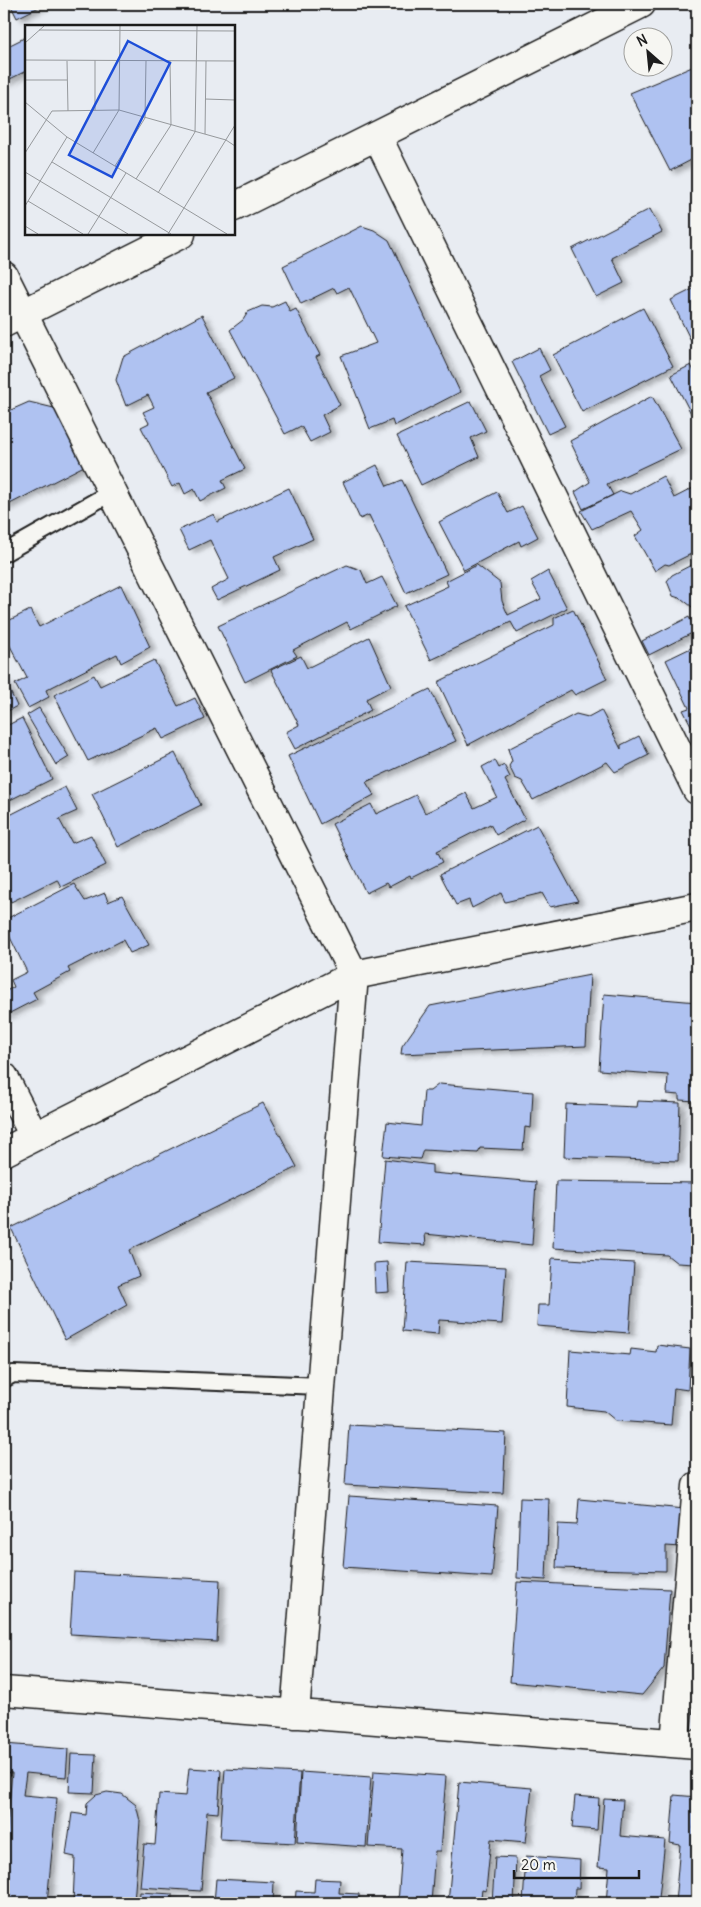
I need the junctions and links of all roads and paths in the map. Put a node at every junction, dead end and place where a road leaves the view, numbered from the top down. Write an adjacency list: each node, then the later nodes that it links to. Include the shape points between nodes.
1 (641, 4): 2 (street)
2 (377, 136): 3 (street); 9 (street)
3 (235, 207)
4 (179, 235): 6 (street)
5 (4, 276): 6 (street)
6 (13, 318): 7 (street)
7 (112, 492): 8 (lane); 11 (street)
8 (4, 553)
9 (697, 790)
10 (697, 907): 11 (street)
11 (354, 975): 13 (street); 16 (street)
12 (4, 1077): 13 (street)
13 (34, 1136): 14 (street)
14 (4, 1152)
15 (4, 1379): 16 (lane, via 13,1374)
16 (322, 1386): 19 (street)
17 (697, 1486): 20 (street)
18 (4, 1691): 19 (street)
19 (295, 1714): 20 (street)
20 (686, 1744)

